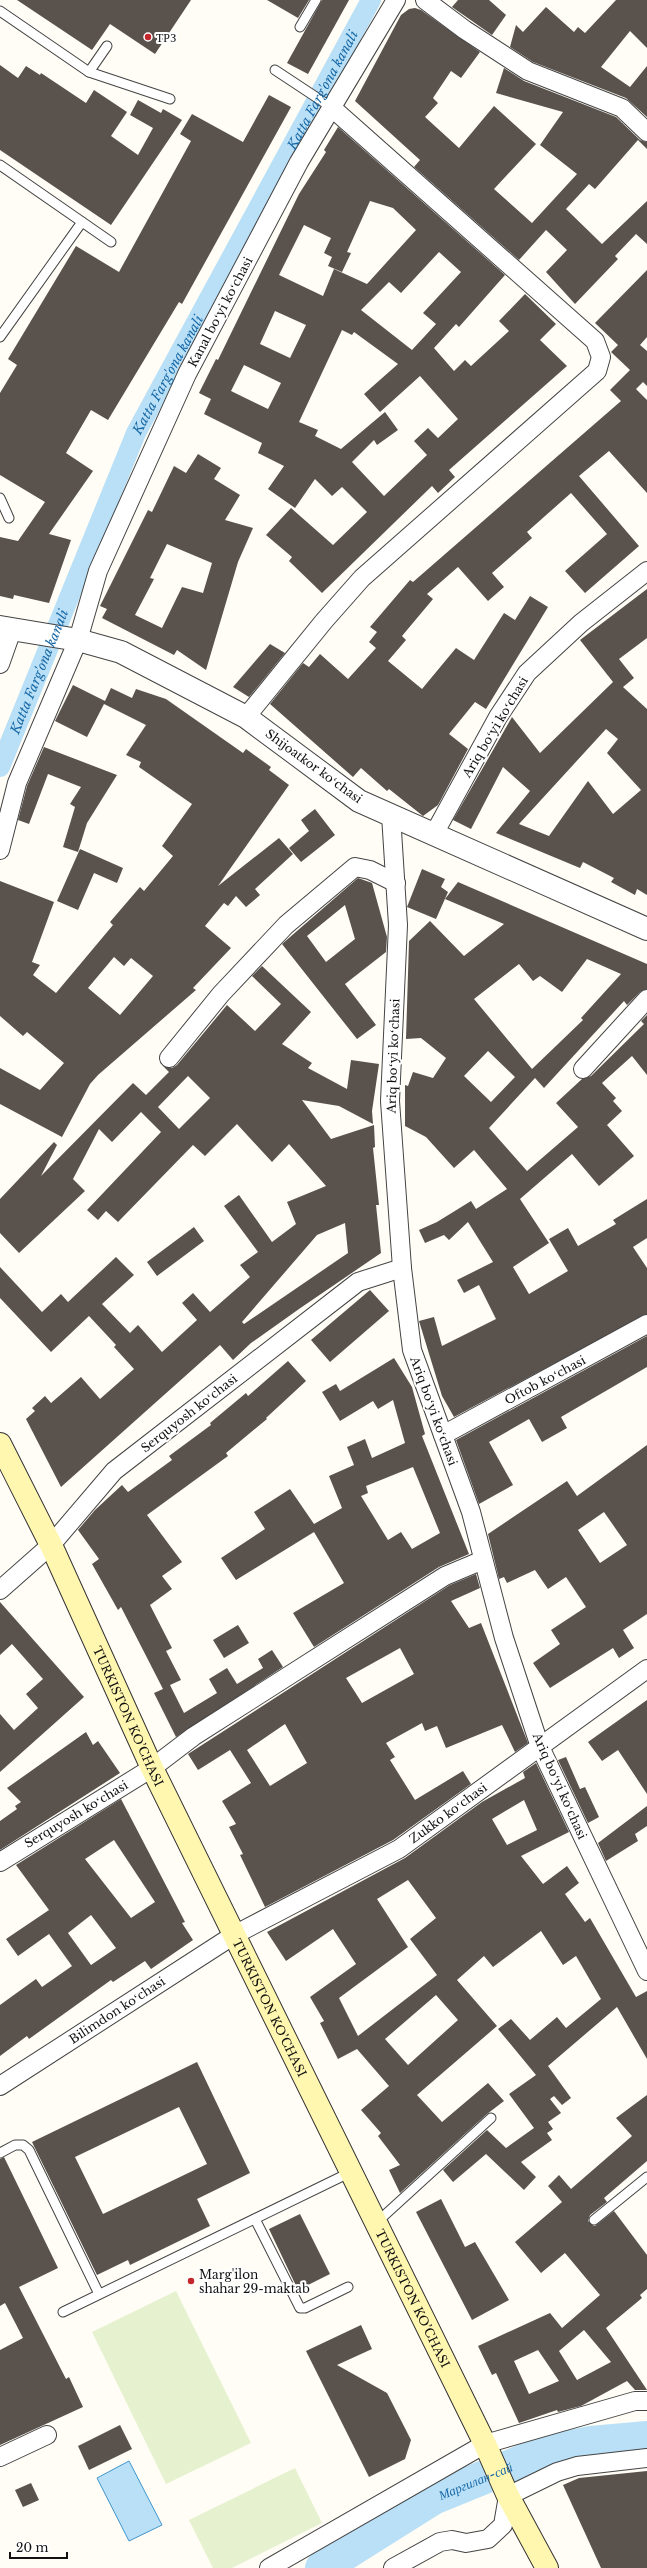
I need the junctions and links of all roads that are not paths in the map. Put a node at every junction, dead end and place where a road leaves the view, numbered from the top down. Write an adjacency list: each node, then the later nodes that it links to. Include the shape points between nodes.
1 (316, 0): 5 (lane)
2 (396, 0): 10 (street, Kanal boʻyi koʻchasi)
3 (426, 0): 11 (street, via 465,30 528,71 622,108)
4 (0, 11): 8 (lane)
5 (300, 27)
6 (107, 46): 8 (lane)
7 (275, 70): 10 (lane)
8 (89, 72): 9 (lane)
9 (170, 99)
10 (328, 105): 20 (street, Kanal boʻyi koʻchasi, via 187,374 98,571); 22 (street, via 595,341 602,357 598,371 362,578 324,620)
11 (647, 132)
12 (0, 165): 13 (lane)
13 (82, 222): 14 (lane); 15 (lane)
14 (111, 242)
15 (0, 337)
16 (0, 498): 17 (lane)
17 (9, 518)
18 (647, 571): 24 (street, Ariq boʻyi koʻchasi, via 581,623 527,673 498,717)
19 (6, 628): 20 (street, Shijoatkor koʻchasi); 21 (street)
20 (78, 640): 22 (street, Shijoatkor koʻchasi, via 121,652); 25 (street, Kanal boʻyi koʻchasi, via 17,783)
21 (0, 664)
22 (246, 717): 23 (street, Shijoatkor koʻchasi, via 359,801)
23 (391, 815): 24 (street, Shijoatkor koʻchasi); 26 (street, Ariq boʻyi koʻchasi)
24 (434, 834): 27 (street, Shijoatkor koʻchasi)
25 (0, 850)
26 (396, 883): 29 (street, via 370,870 355,867 286,925 221,994); 31 (street, Ariq boʻyi koʻchasi, via 398,925 390,1101)
27 (647, 929)
28 (647, 999): 30 (street)
29 (169, 1058)
30 (583, 1069)
31 (402, 1268): 33 (street, Ariq boʻyi koʻchasi, via 412,1350); 35 (street, Serquyosh koʻchasi, via 358,1282 114,1471)
32 (647, 1324): 33 (street, Oftob koʻchasi)
33 (443, 1435): 36 (street, Ariq boʻyi koʻchasi, via 471,1512)
34 (0, 1444): 35 (main road, TURKISTON KO’CHASI)
35 (51, 1545): 37 (street, Serquyosh koʻchasi); 40 (main road, TURKISTON KO’CHASI)
36 (484, 1560): 39 (street, Ariq boʻyi koʻchasi, via 504,1638); 40 (street, Serquyosh koʻchasi, via 445,1576 194,1736)
37 (0, 1590)
38 (647, 1669): 39 (street, Zukko koʻchasi)
39 (540, 1747): 42 (street, Zukko koʻchasi, via 398,1849); 43 (street, Ariq boʻyi koʻchasi)
40 (152, 1768): 41 (street, Serquyosh koʻchasi); 42 (main road, TURKISTON KO’CHASI)
41 (0, 1862)
42 (234, 1935): 44 (street, Bilimdon koʻchasi); 47 (main road, TURKISTON KO’CHASI)
43 (647, 1971)
44 (0, 2086)
45 (492, 2118): 51 (lane)
46 (0, 2153): 53 (lane, via 15,2145 23,2145 29,2150)
47 (351, 2172): 49 (lane); 51 (main road, TURKISTON KO’CHASI)
48 (647, 2177): 50 (lane)
49 (255, 2219): 52 (lane, via 300,2308 305,2308); 53 (lane)
50 (594, 2220)
51 (376, 2223): 57 (main road, TURKISTON KO’CHASI)
52 (348, 2287)
53 (99, 2294): 54 (lane)
54 (63, 2312)
55 (647, 2401): 57 (street, via 634,2401)
56 (47, 2435): 58 (street)
57 (485, 2444): 60 (main road, TURKISTON KO’CHASI); 61 (street)
58 (0, 2457)
59 (647, 2458): 60 (street, via 577,2466 557,2472)
60 (508, 2496): 62 (street, via 503,2525 488,2538 466,2543 452,2540 440,2542); 63 (main road, TURKISTON KO’CHASI)
61 (269, 2568)
62 (393, 2568)
63 (547, 2568)

